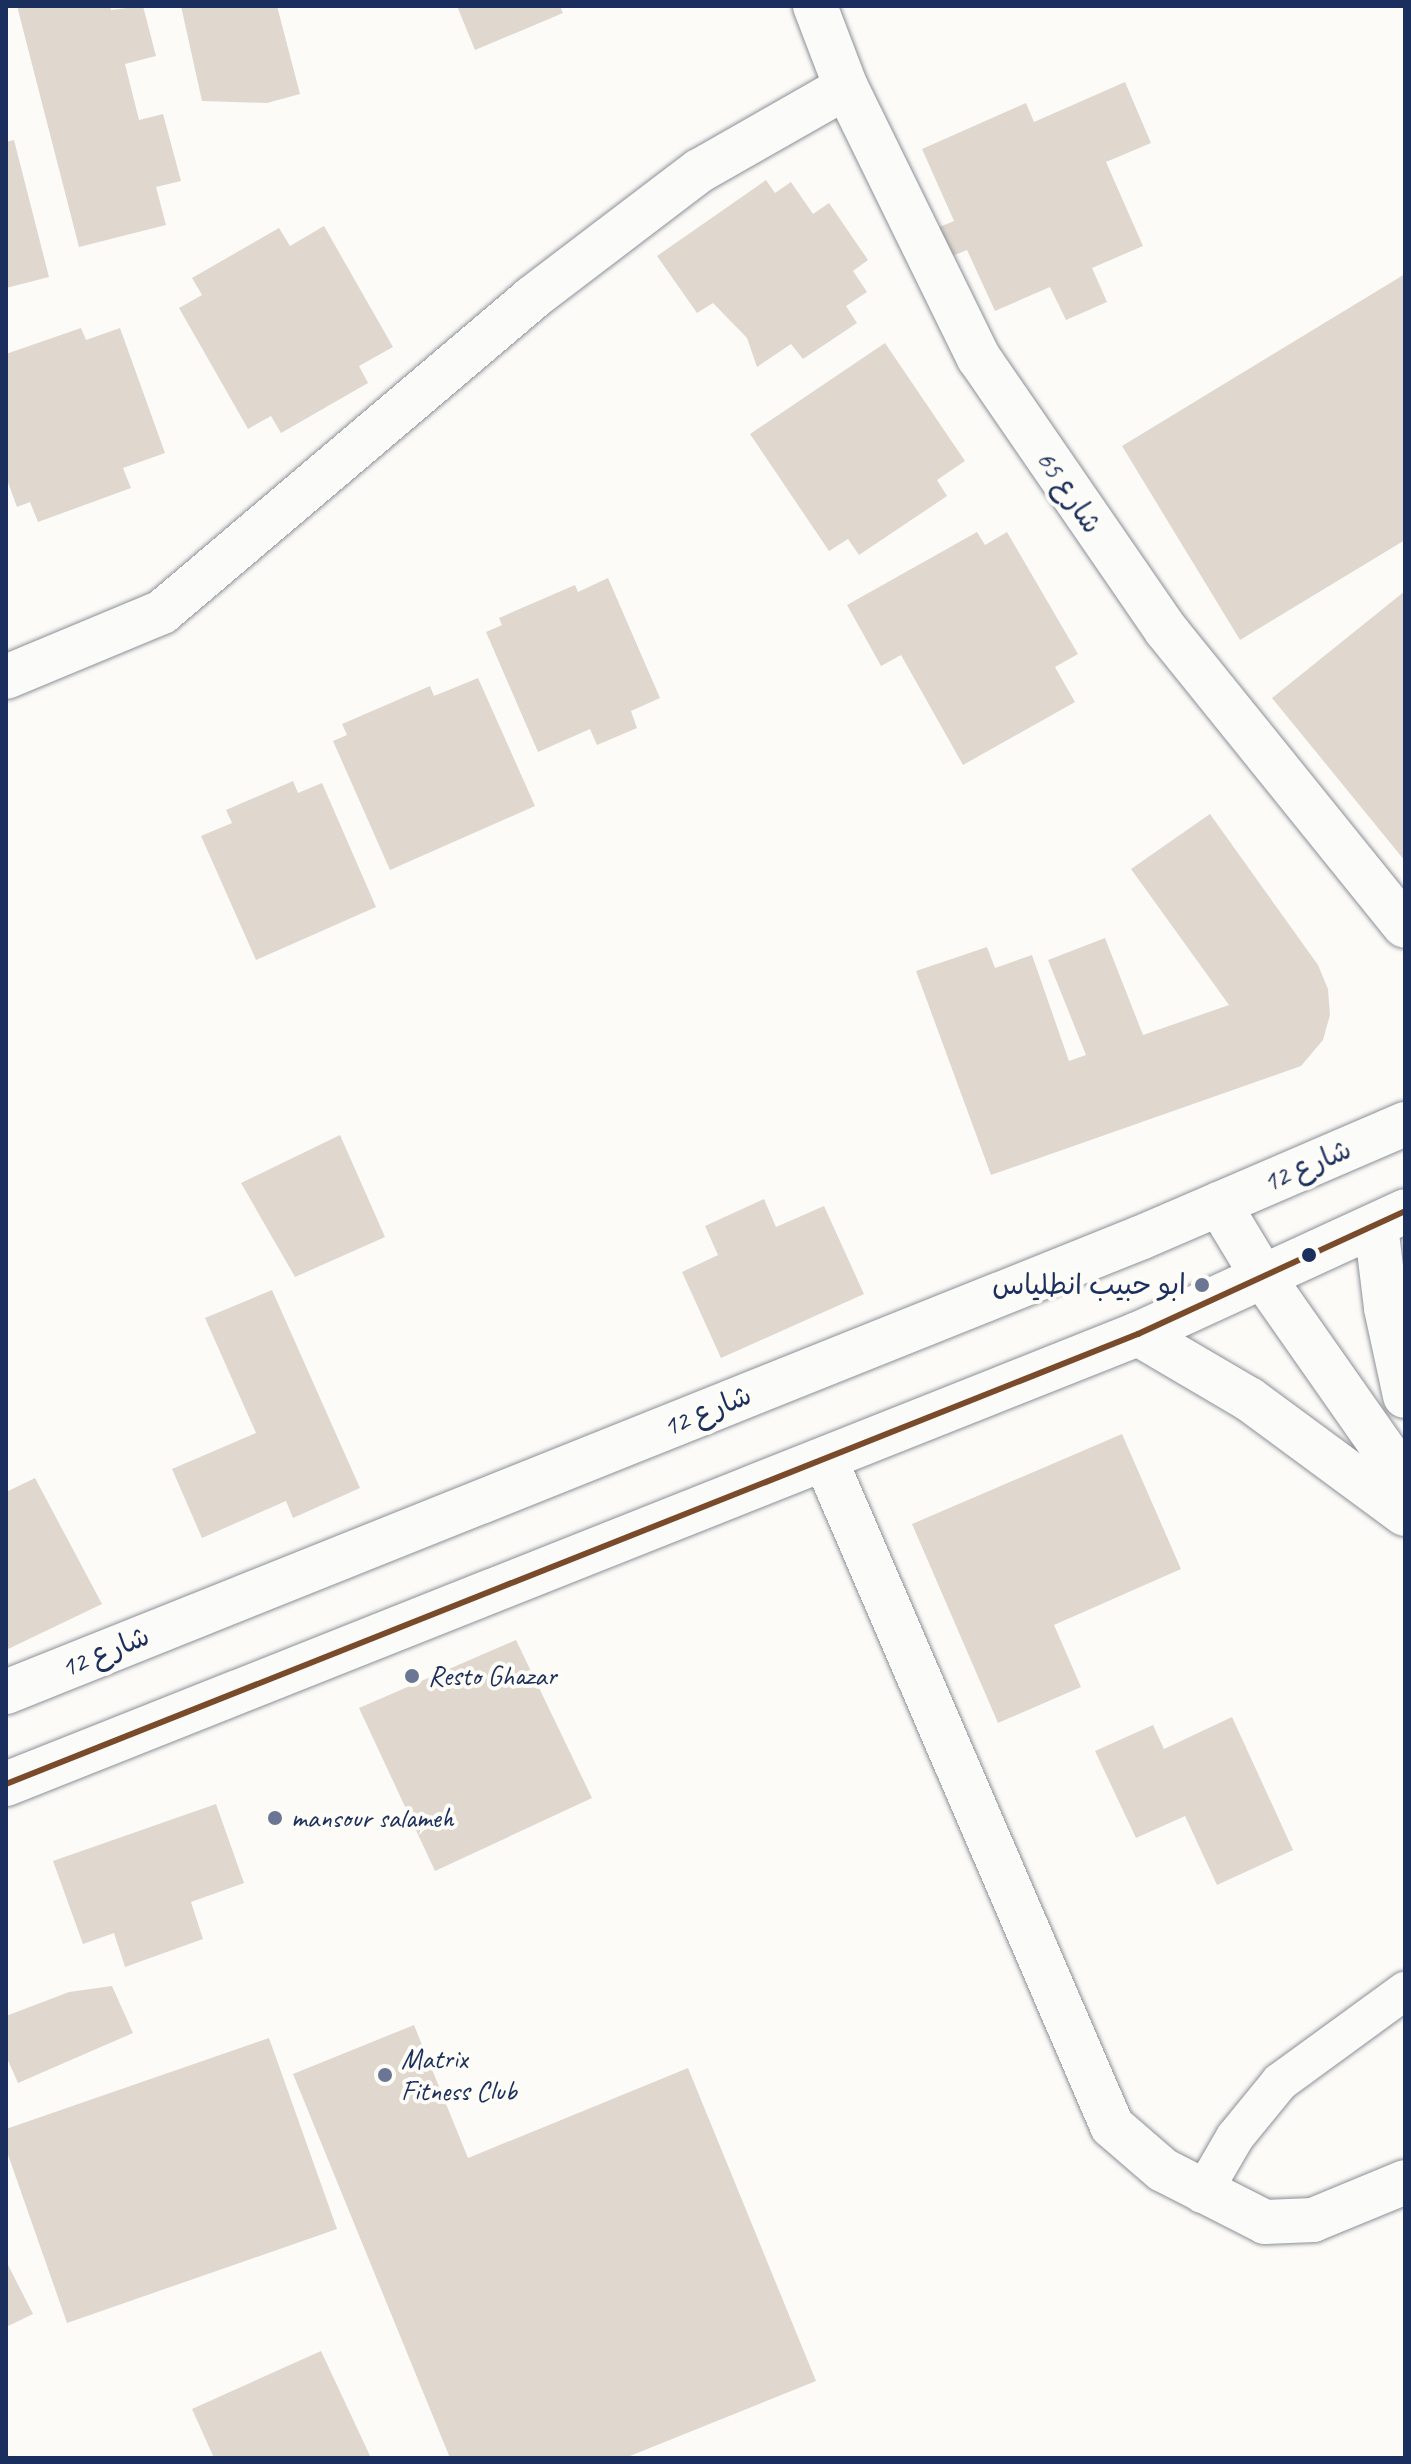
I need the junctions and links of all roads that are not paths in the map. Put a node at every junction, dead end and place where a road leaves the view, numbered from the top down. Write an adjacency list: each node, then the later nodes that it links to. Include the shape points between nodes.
1 (815, 6): 2 (street, شارع 65)
2 (846, 87): 3 (street, via 699,171 544,288 162,612); 4 (street, شارع 65, via 979,358 1183,654)
3 (6, 677)
4 (1405, 926)
5 (1405, 1124): 6 (street, شارع 12)
6 (1219, 1204): 8 (street); 14 (street, شارع 12)
7 (1391, 1218): 8 (street); 10 (street, via 1386,1308)
8 (1263, 1277): 9 (street); 12 (street)
9 (1138, 1334): 11 (street); 13 (street, via 1313,1442)
10 (1405, 1396)
11 (825, 1459): 15 (street); 18 (street, via 1112,2126 1163,2170)
12 (1405, 1480)
13 (1405, 1514)
14 (6, 1692)
15 (7, 1780)
16 (1405, 1991): 18 (lane, via 1280,2082 1235,2137)
17 (1405, 2182): 18 (street, via 1313,2220 1265,2222)
18 (1202, 2194)

